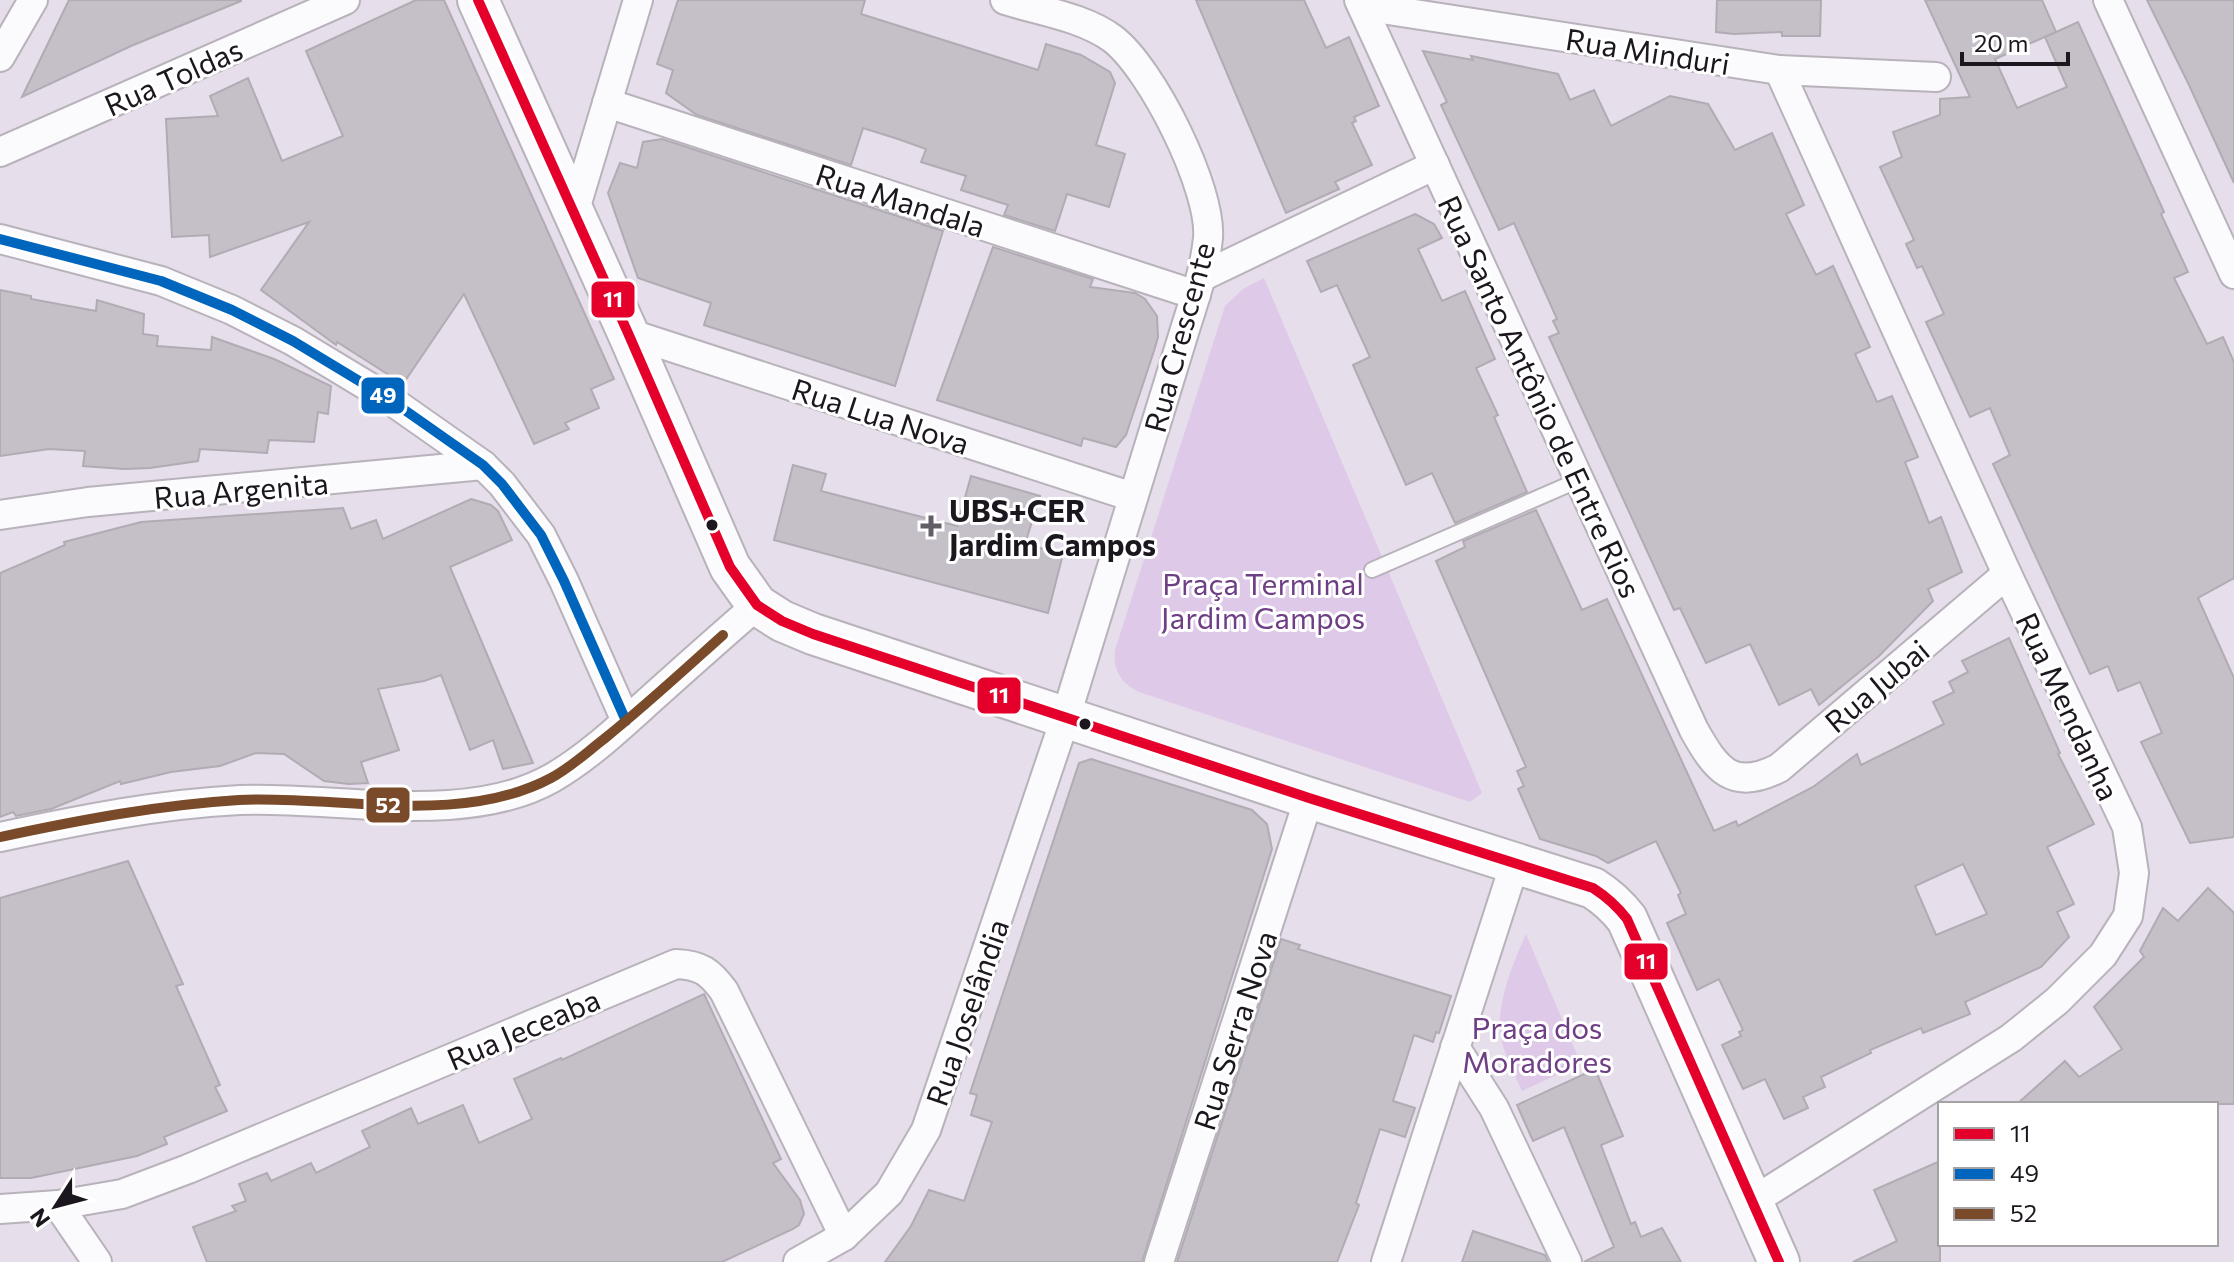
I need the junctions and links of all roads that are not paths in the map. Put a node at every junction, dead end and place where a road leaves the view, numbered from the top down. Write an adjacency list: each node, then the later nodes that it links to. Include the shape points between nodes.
1 (33, 0): 8 (street)
2 (345, 0): 12 (street, Rua Toldas)
3 (478, 0): 14 (street)
4 (638, 0): 11 (street)
5 (1005, 0): 17 (street, Rua Crescente, via 1111,38 1154,87 1206,206 1208,236)
6 (2108, 0): 16 (street)
7 (1361, 3): 9 (street, Rua Minduri); 13 (street, Rua Santo Antônio de Entre Rios)
8 (0, 57)
9 (1779, 70): 10 (street, Rua Minduri); 24 (street, Rua Mendanha)
10 (1936, 77)
11 (607, 103): 14 (street); 17 (street, Rua Mandala)
12 (0, 152)
13 (1435, 165): 17 (street); 20 (street, Rua Santo Antônio de Entre Rios)
14 (574, 213): 18 (street)
15 (0, 239): 19 (street, via 161,281 232,310 389,399)
16 (2234, 274)
17 (1198, 286): 21 (street, Rua Crescente)
18 (628, 333): 21 (street, Rua Lua Nova); 25 (street, via 730,567)
19 (483, 465): 22 (street, Rua Argenita); 27 (street, via 541,535)
20 (1579, 480): 23 (lane); 28 (street, Rua Santo Antônio de Entre Rios, via 1694,730 1710,759)
21 (1133, 497): 26 (street, Rua Crescente)
22 (0, 515)
23 (1372, 570)
24 (2007, 574): 28 (street, Rua Jubai, via 1779,768); 33 (street, Rua Mendanha, via 2127,827 2134,873 2128,916 2103,955 2011,1038)
25 (757, 605): 26 (street, via 813,634); 27 (street)
26 (1066, 716): 29 (street); 36 (street, Rua Joselândia, via 926,1130 889,1193)
27 (626, 721): 30 (street, via 552,778 488,799 387,805 243,800 164,806)
28 (1738, 778)
29 (1309, 798): 31 (street); 39 (street, Rua Serra Nova)
30 (0, 837)
31 (1515, 863): 32 (street); 33 (street, via 1593,888 1627,919)
32 (1455, 1047): 40 (street); 41 (street, via 1494,1108)
33 (1753, 1201): 42 (street)
34 (58, 1205): 35 (street, Rua Jeceaba); 36 (street, Rua Jeceaba, via 122,1194 188,1169 676,964 710,972 724,991); 37 (street)
35 (0, 1209)
36 (844, 1236): 38 (street, Rua Joselândia)
37 (97, 1262)
38 (798, 1262)
39 (1159, 1262)
40 (1386, 1262)
41 (1567, 1262)
42 (1779, 1262)

